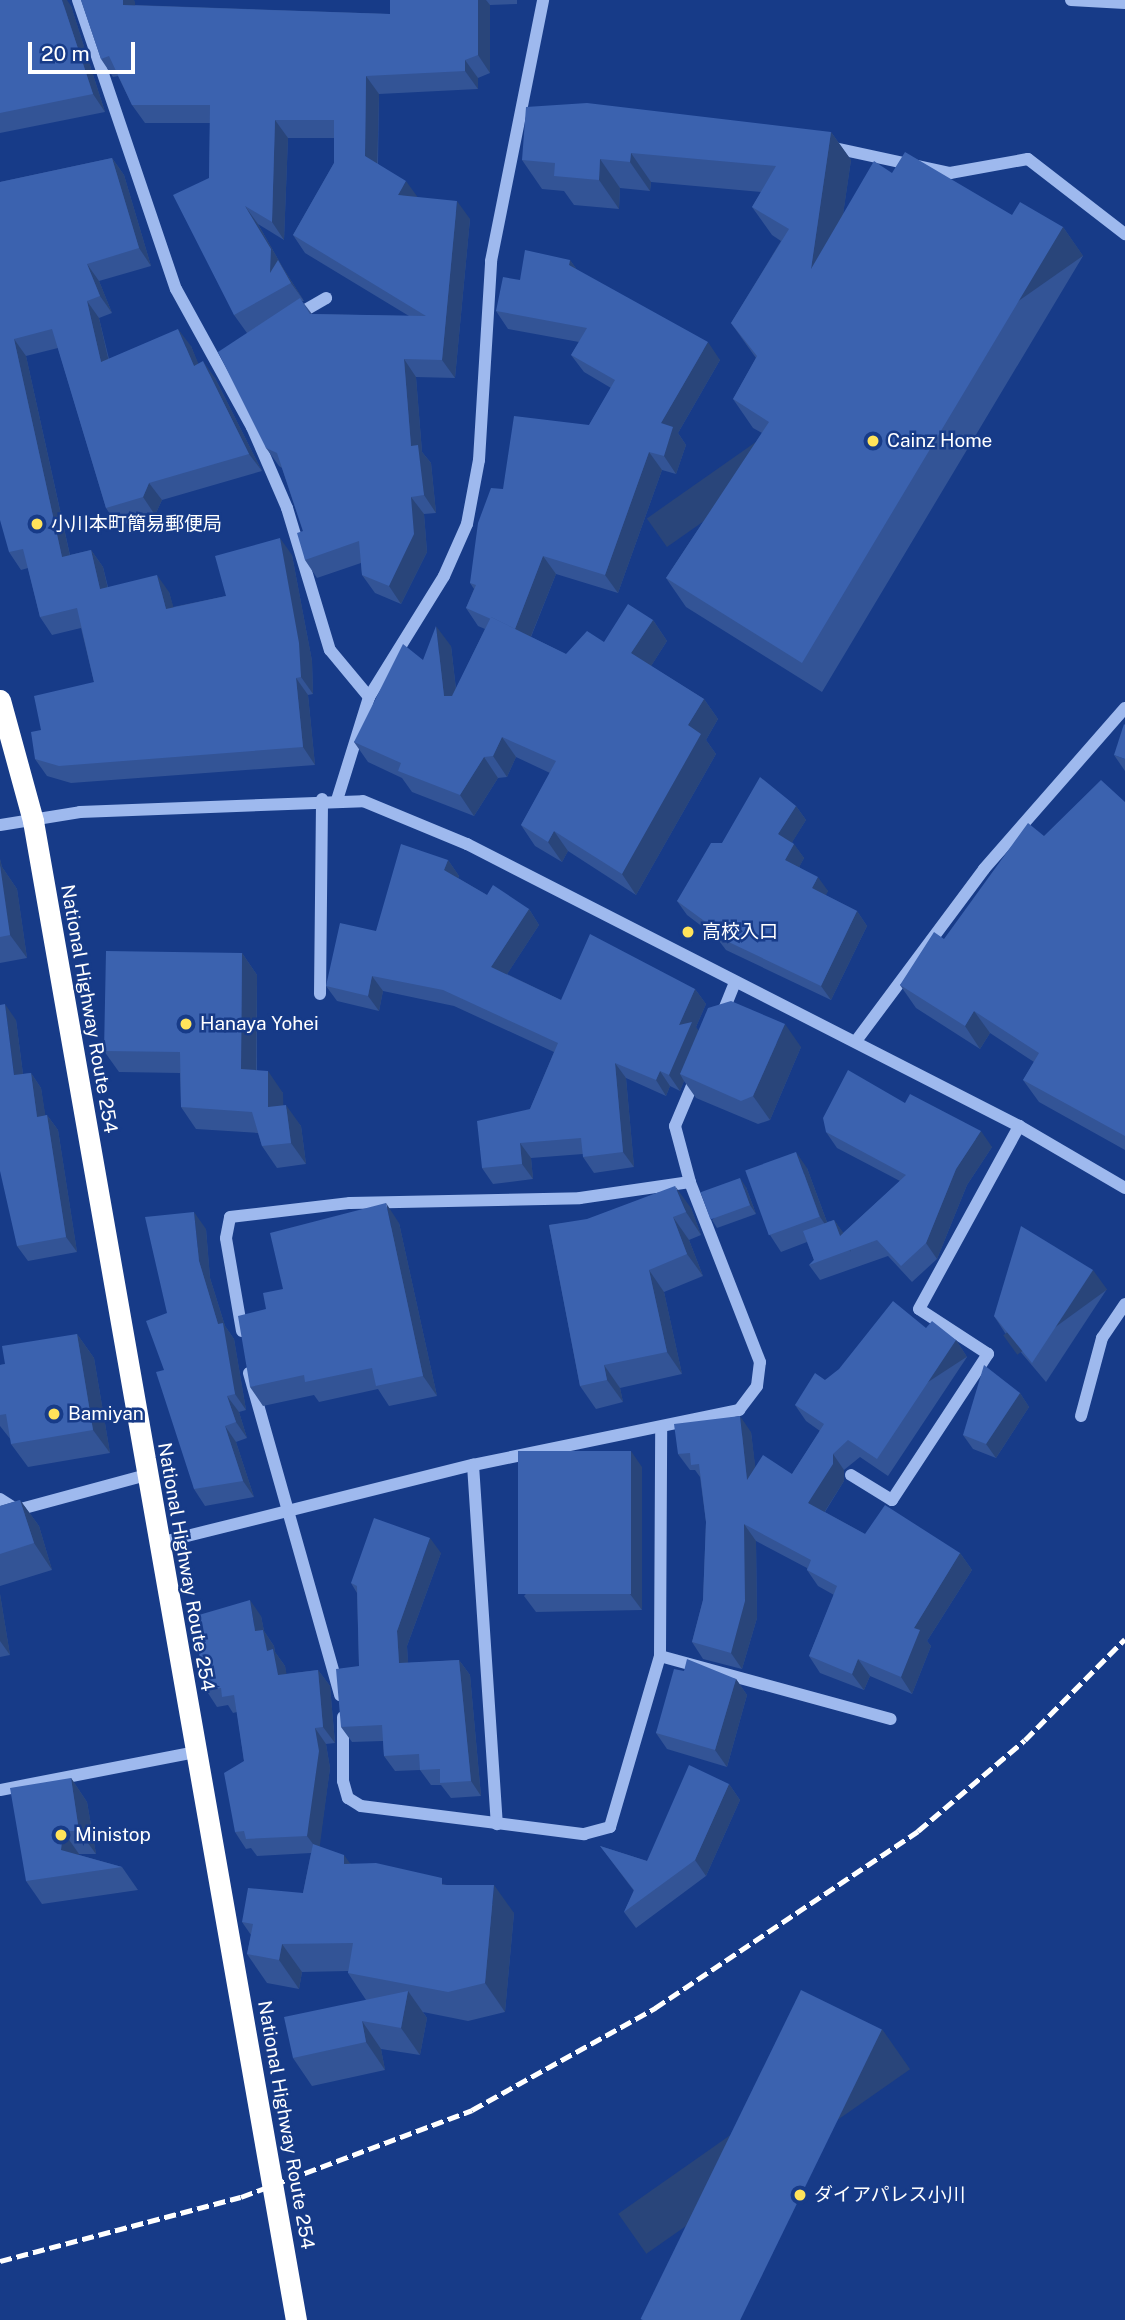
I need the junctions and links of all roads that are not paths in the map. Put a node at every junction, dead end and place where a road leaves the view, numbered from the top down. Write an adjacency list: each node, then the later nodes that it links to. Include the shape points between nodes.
1 (78, 0): 11 (street, via 146,212 176,289 221,358 287,508 330,650)
2 (543, 0): 5 (street)
3 (1072, 0): 4 (street)
4 (1125, 4)
5 (516, 114): 6 (street); 11 (street, via 491,261 480,460 467,524 444,576)
6 (543, 117)
7 (818, 144): 8 (street, via 950,173 1028,159)
8 (1125, 234)
9 (326, 298): 10 (street)
10 (282, 324)
11 (369, 698): 17 (street)
12 (0, 700): 18 (highway, National Highway Route 254)
13 (1125, 708): 14 (street)
14 (1111, 723): 15 (street); 23 (street, via 984,869)
15 (1125, 728)
16 (321, 799): 17 (street); 18 (street, via 80,812); 21 (street)
17 (337, 800): 20 (street, via 405,816)
18 (33, 821): 19 (street); 34 (highway, National Highway Route 254)
19 (0, 825)
20 (735, 982): 22 (street); 23 (street)
21 (320, 995)
22 (715, 1030)
23 (856, 1041): 25 (street)
24 (700, 1066): 26 (street, via 676,1126)
25 (1019, 1126): 27 (street); 35 (street, via 919,1310 988,1354 892,1500)
26 (690, 1182): 29 (street, via 580,1198 350,1203 230,1217 226,1238); 32 (street, via 760,1374 739,1410)
27 (1125, 1188)
28 (1125, 1304): 31 (street, via 1102,1338)
29 (244, 1347)
30 (247, 1360): 37 (street)
31 (1081, 1416)
32 (661, 1429): 33 (street); 39 (street)
33 (473, 1465): 37 (street); 43 (street)
34 (146, 1475): 36 (street, via 17,1510); 38 (highway, National Highway Route 254)
35 (851, 1475)
36 (0, 1499)
37 (284, 1513): 38 (street); 43 (street, via 338,1682 348,1798 361,1806)
38 (159, 1543): 41 (highway, National Highway Route 254)
39 (660, 1656): 40 (street); 43 (street, via 610,1827 584,1835)
40 (891, 1719)
41 (196, 1752): 42 (street); 44 (highway, National Highway Route 254)
42 (0, 1790)
43 (497, 1824)
44 (296, 2320)

